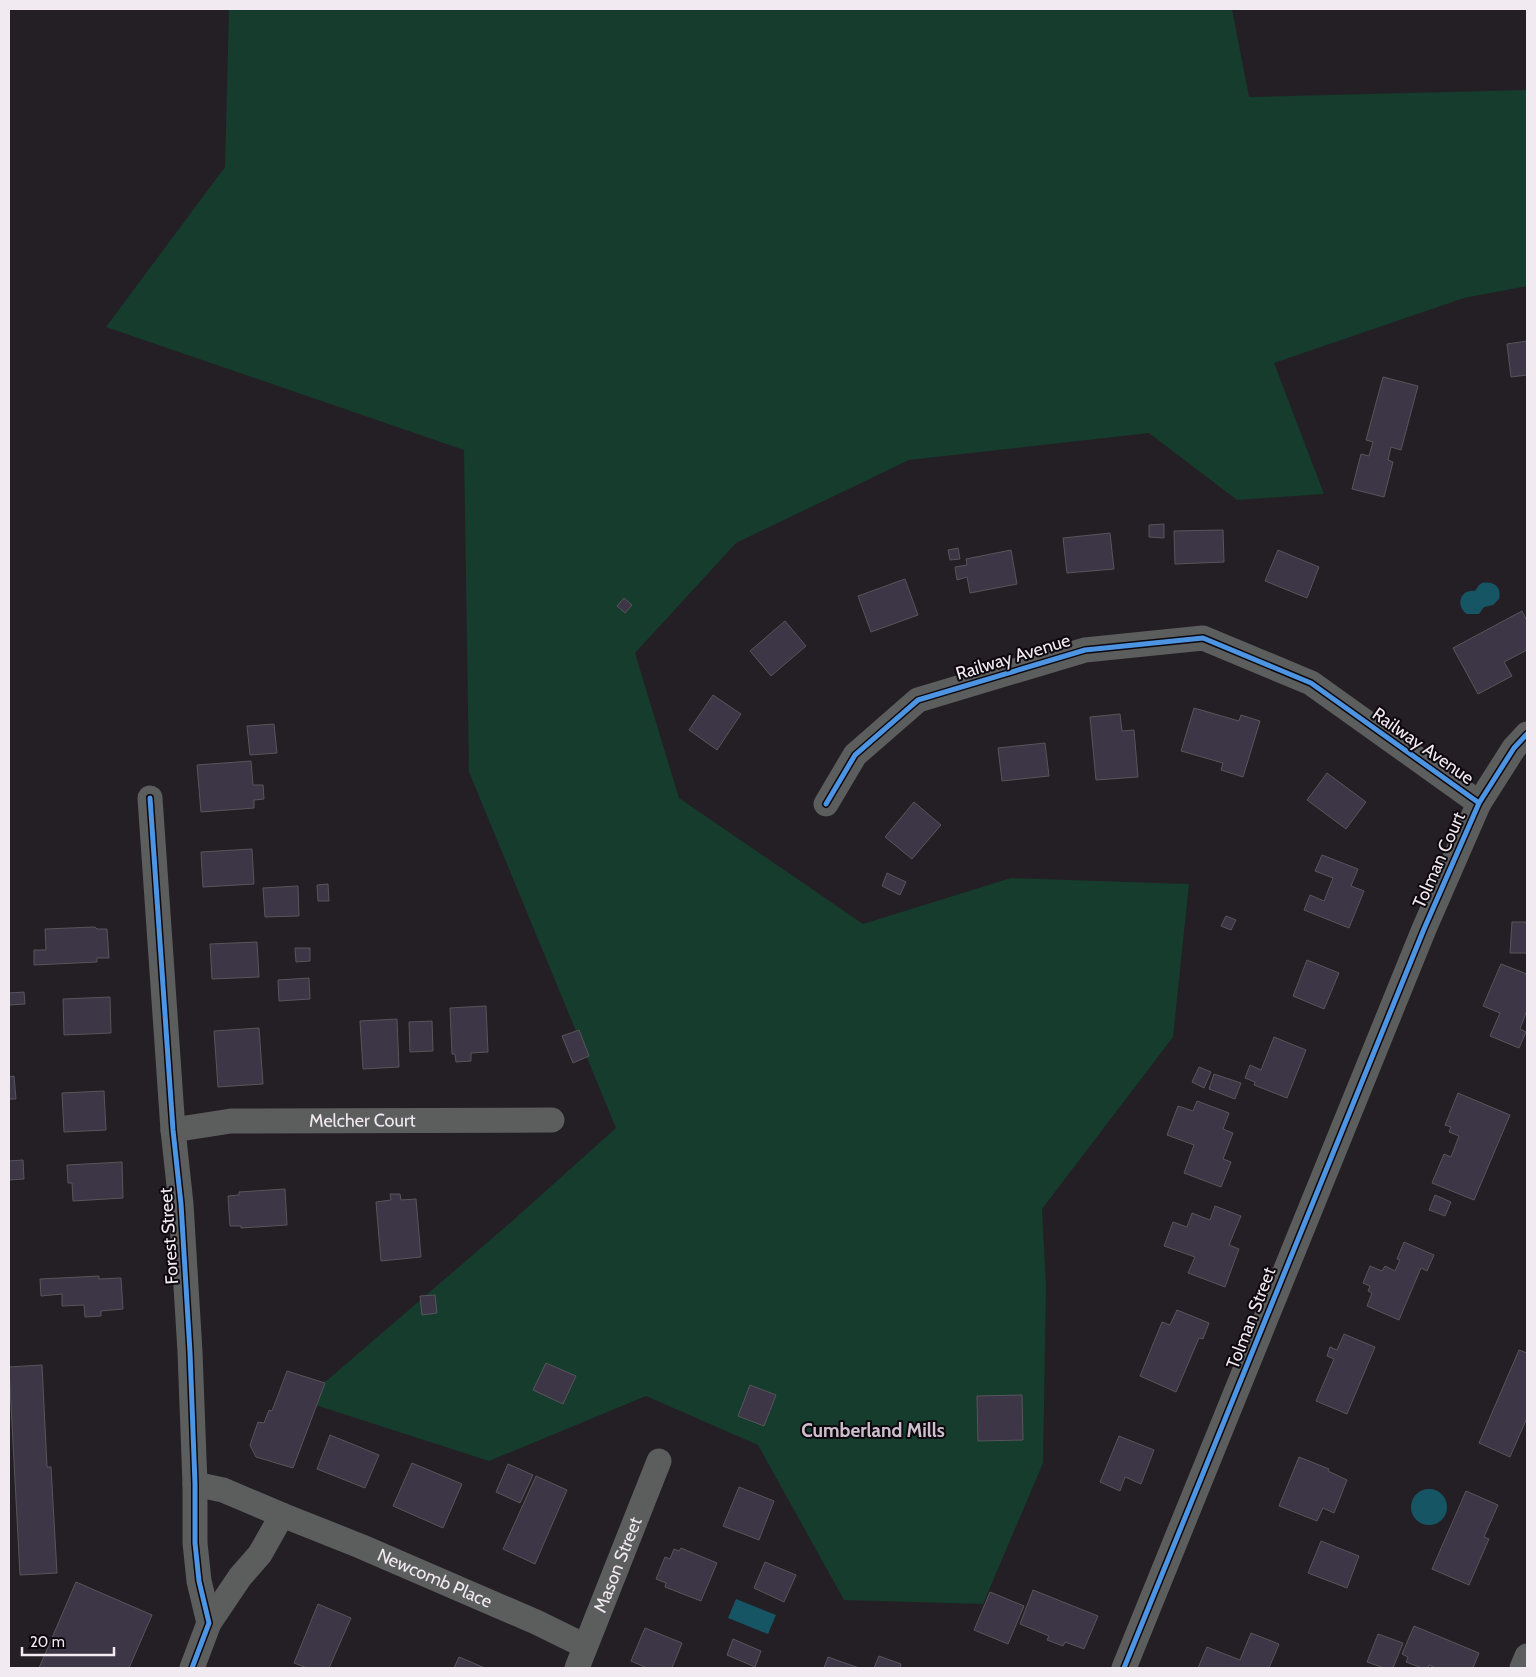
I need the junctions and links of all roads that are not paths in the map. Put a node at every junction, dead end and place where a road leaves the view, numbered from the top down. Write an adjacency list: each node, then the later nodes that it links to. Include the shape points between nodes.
1 (1527, 734): 3 (street, Tolman Court, via 1514,748)
2 (150, 798): 7 (street, Forest Street)
3 (1479, 803): 4 (street, Railway Avenue, via 1310,683 1203,638 1085,650 918,700 854,755); 5 (street, Tolman Court)
4 (826, 804)
5 (1404, 978): 15 (street, Tolman Street)
6 (552, 1120): 7 (street, Melcher Court, via 231,1120)
7 (173, 1130): 9 (street, Forest Street, via 181,1204)
8 (659, 1461): 13 (street, Mason Street)
9 (195, 1484): 10 (street, Newcomb Place, via 223,1490); 11 (street, Forest Street, via 195,1543 199,1581)
10 (282, 1516): 11 (street, via 260,1554); 13 (street, Newcomb Place, via 536,1622)
11 (209, 1623): 14 (street)
12 (1527, 1656): 16 (street)
13 (581, 1657)
14 (192, 1668)
15 (1124, 1668)
16 (1522, 1668)

